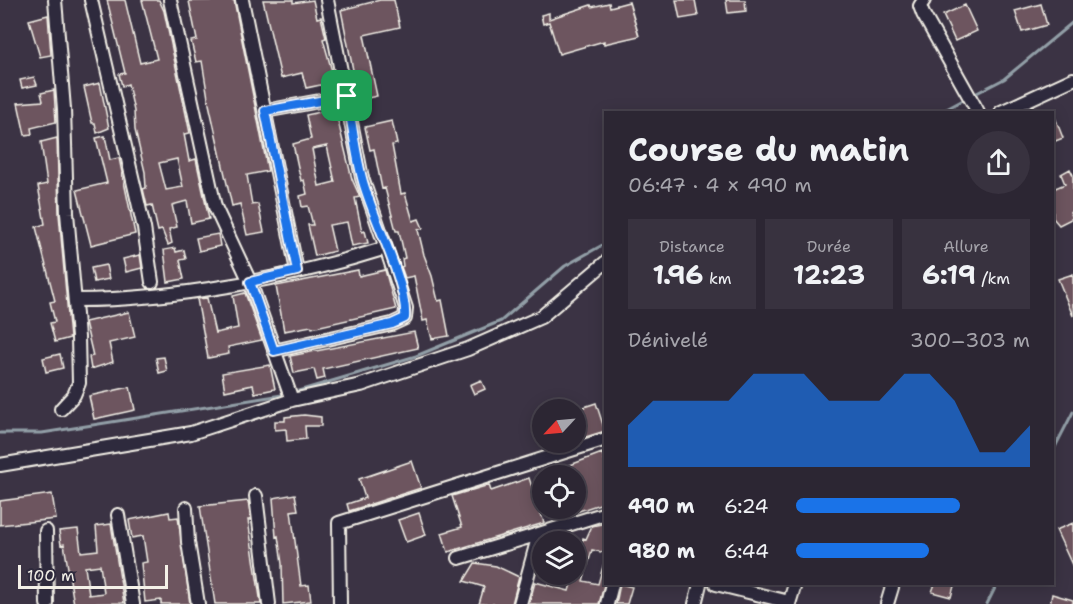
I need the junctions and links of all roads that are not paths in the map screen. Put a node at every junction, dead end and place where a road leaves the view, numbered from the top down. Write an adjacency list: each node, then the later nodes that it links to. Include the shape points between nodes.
1 (55, 0): 17 (street)
2 (91, 0): 15 (street)
3 (170, 0): 16 (street, via 215,207)
4 (242, 0): 10 (street)
5 (327, 0): 8 (street)
6 (924, 0): 9 (street, via 920,6 923,14)
7 (1073, 80): 11 (street)
8 (347, 96): 10 (street); 12 (street, via 362,178)
9 (973, 103)
10 (265, 111): 14 (street)
11 (1003, 111)
12 (386, 248): 14 (street); 18 (street, via 406,308 405,318)
13 (604, 264): 19 (street, via 541,317 514,331 361,385)
14 (297, 271): 16 (street)
15 (153, 282)
16 (250, 282): 17 (street, via 111,300); 18 (street)
17 (75, 300): 20 (street, via 79,383)
18 (274, 351): 19 (street)
19 (292, 400): 22 (street, via 191,433)
20 (62, 409)
21 (604, 440): 42 (street, via 339,523)
22 (0, 465)
23 (256, 496): 41 (street)
24 (186, 508): 40 (street)
25 (604, 514): 28 (street)
26 (118, 515): 39 (street)
27 (46, 531): 38 (street)
28 (549, 531)
29 (532, 536): 30 (street)
30 (459, 558)
31 (532, 560): 43 (street)
32 (612, 585): 44 (street)
33 (700, 585): 45 (street)
34 (720, 585): 37 (street)
35 (795, 585): 37 (street)
36 (893, 585): 46 (street)
37 (789, 603)
38 (47, 604)
39 (133, 604)
40 (198, 604)
41 (269, 604)
42 (340, 604)
43 (520, 604)
44 (607, 604)
45 (695, 604)
46 (887, 604)

